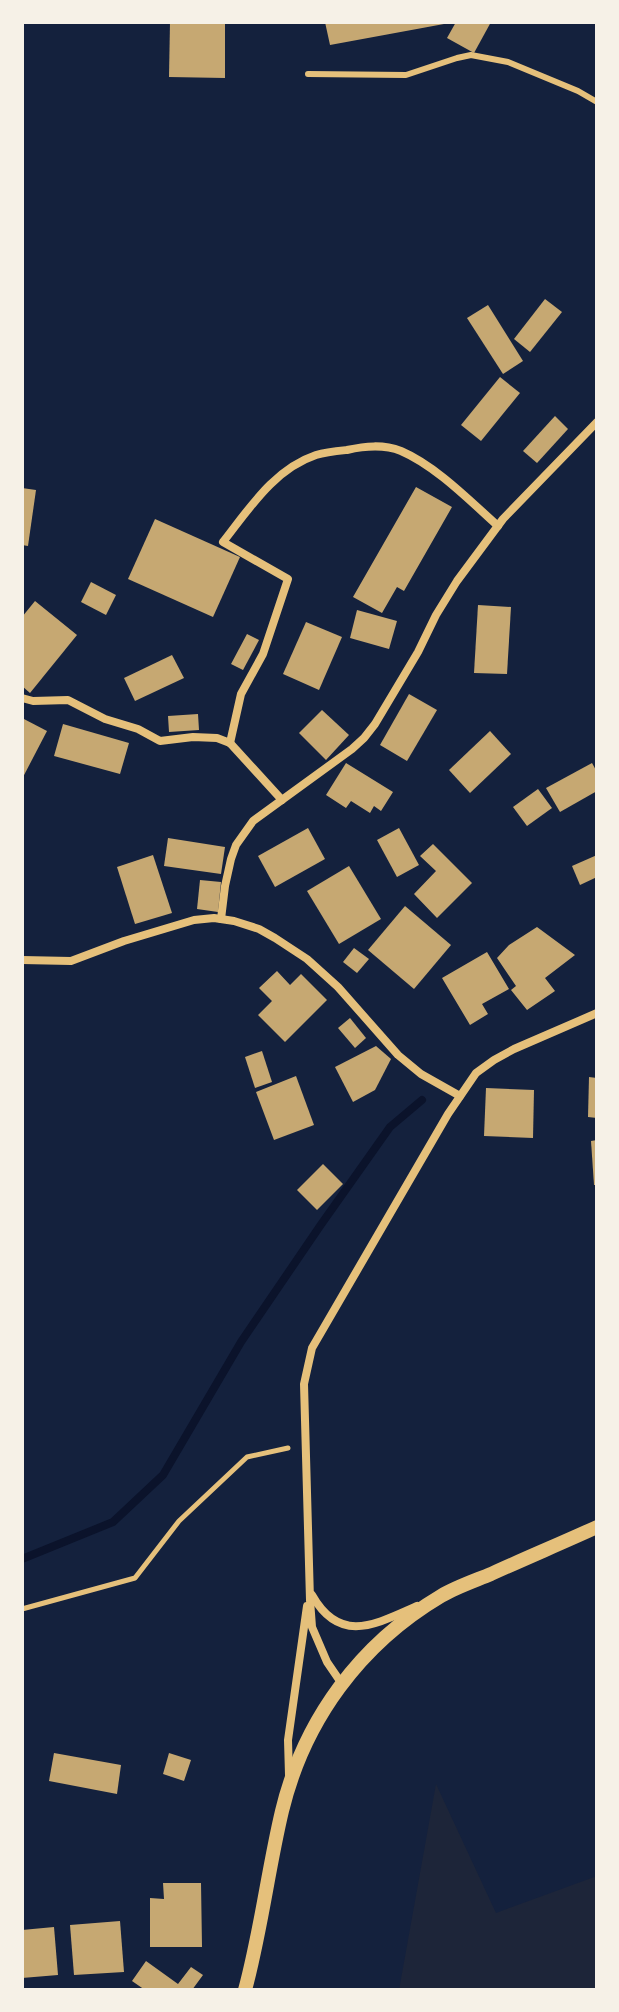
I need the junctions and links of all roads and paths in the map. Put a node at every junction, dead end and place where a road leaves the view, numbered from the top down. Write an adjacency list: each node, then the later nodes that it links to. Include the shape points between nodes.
1 (308, 74): 2 (lane, via 406,75 471,55 508,62)
2 (597, 102)
3 (597, 422): 4 (street)
4 (498, 526): 6 (street, via 423,464 385,446 319,454 287,470 223,542 288,579 263,654 241,694); 7 (street, via 457,581 375,724 352,749)
5 (22, 698): 6 (street, via 68,700 160,741 193,737)
6 (230, 743): 7 (street)
7 (282, 800): 8 (street, via 253,821 236,845)
8 (221, 919): 9 (street, via 194,920 71,961); 11 (street, via 259,929 307,959 398,1055)
9 (22, 960)
10 (597, 1013): 11 (street, via 494,1060 476,1073)
11 (460, 1096): 12 (street, via 312,1348 304,1384)
12 (305, 1445): 14 (street); 16 (path, via 247,1457 179,1521 135,1578)
13 (597, 1527): 15 (street)
14 (309, 1590): 15 (street, via 331,1619 353,1626 376,1623); 17 (street, via 312,1627); 18 (street, via 288,1740)
15 (443, 1594): 17 (street, via 383,1638)
16 (22, 1609)
17 (342, 1684): 18 (street, via 306,1740)
18 (289, 1787): 19 (street)
19 (245, 1990)

